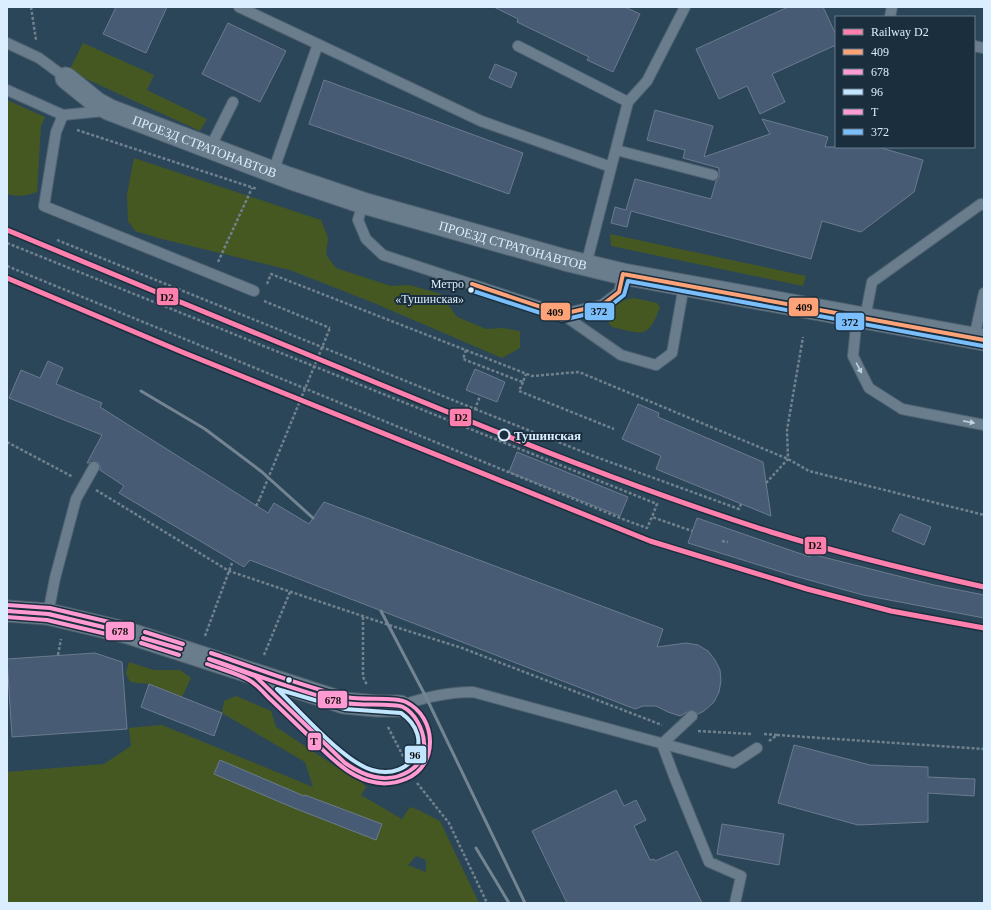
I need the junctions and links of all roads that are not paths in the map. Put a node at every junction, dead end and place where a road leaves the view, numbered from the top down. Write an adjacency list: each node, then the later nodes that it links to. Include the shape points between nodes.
1 (239, 7): 4 (lane)
2 (685, 7): 9 (lane, via 647,81)
3 (7, 43): 6 (lane, via 39,58)
4 (318, 44): 14 (lane, via 481,120); 15 (lane)
5 (518, 46): 9 (lane)
6 (66, 78): 10 (street, ПРОЕЗД СТРАТОНАВТОВ)
7 (7, 90): 11 (lane)
8 (233, 102): 12 (lane)
9 (628, 102): 13 (lane)
10 (110, 110): 11 (lane); 12 (street, ПРОЕЗД СТРАТОНАВТОВ)
11 (63, 115): 22 (lane, via 56,132 44,206)
12 (210, 148): 15 (street, ПРОЕЗД СТРАТОНАВТОВ)
13 (616, 150): 14 (lane); 16 (lane)
14 (612, 167): 19 (lane)
15 (273, 172): 17 (street, ПРОЕЗД СТРАТОНАВТОВ)
16 (713, 176)
17 (363, 203): 19 (street, ПРОЕЗД СТРАТОНАВТОВ); 24 (lane, via 358,220 366,239 383,255)
18 (984, 205): 25 (lane, via 981,204 872,282)
19 (586, 265): 20 (street, ПРОЕЗД СТРАТОНАВТОВ)
20 (623, 274): 21 (street, ПРОЕЗД СТРАТОНАВТОВ); 24 (lane, via 619,292 602,305)
21 (684, 285): 24 (lane, via 672,352 656,365 621,355); 25 (street, ПРОЕЗД СТРАТОНАВТОВ)
22 (254, 291)
23 (984, 293): 26 (lane)
24 (562, 314)
25 (861, 317): 26 (street, ПРОЕЗД СТРАТОНАВТОВ); 27 (lane, one-way to 27, via 853,356 869,388 902,409)
26 (979, 339)
27 (984, 424)
28 (94, 467): 30 (lane, via 76,499)
29 (7, 612): 30 (street)
30 (48, 614): 31 (street, via 128,633)
31 (255, 676): 32 (street, via 344,703); 32 (lane, via 345,763 361,773 380,778 396,778 410,771 422,760 425,744 421,728 412,714)
32 (400, 706): 34 (lane, via 426,697 453,692 473,692)
33 (692, 716): 34 (lane)
34 (662, 744): 35 (lane, via 734,763); 36 (lane, via 709,862 741,876)
35 (757, 748)
36 (735, 903)

